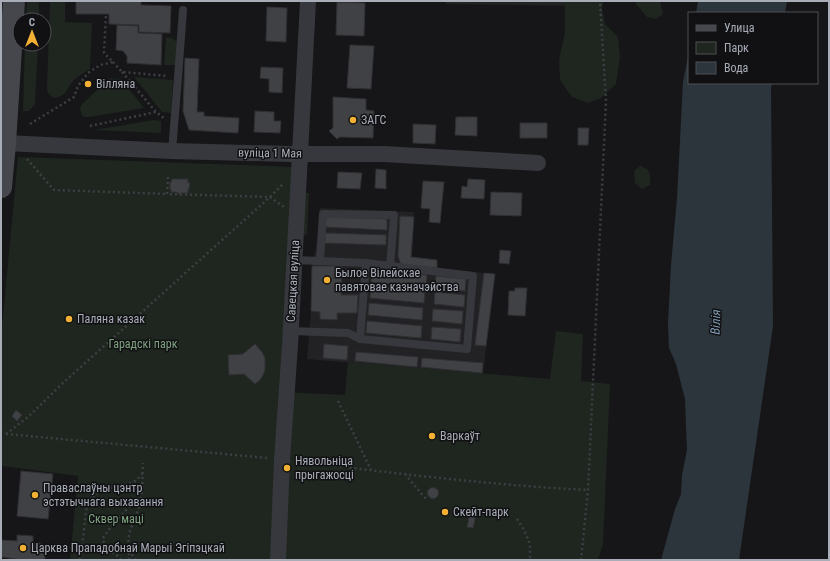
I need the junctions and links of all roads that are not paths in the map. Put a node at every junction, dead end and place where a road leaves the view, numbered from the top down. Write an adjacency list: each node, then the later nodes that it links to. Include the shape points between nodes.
1 (308, 1): 6 (street, Савецкая вуліца)
2 (12, 3): 4 (street)
3 (183, 10): 5 (lane)
4 (3, 143): 5 (street, вуліца 1 Мая); 8 (street)
5 (172, 151): 6 (street, вуліца 1 Мая)
6 (300, 154): 7 (street, вуліца 1 Мая, via 384,154); 9 (street, Савецкая вуліца)
7 (538, 163)
8 (1, 187)
9 (294, 260): 10 (lane); 13 (street, Савецкая вуліца)
10 (320, 261): 11 (lane); 12 (lane, via 323,214 394,215)
11 (366, 263): 12 (lane); 14 (lane)
12 (390, 267): 14 (lane, via 473,276 467,349)
13 (291, 331): 14 (lane, via 348,333); 15 (street, Савецкая вуліца)
14 (360, 339)
15 (278, 560)

